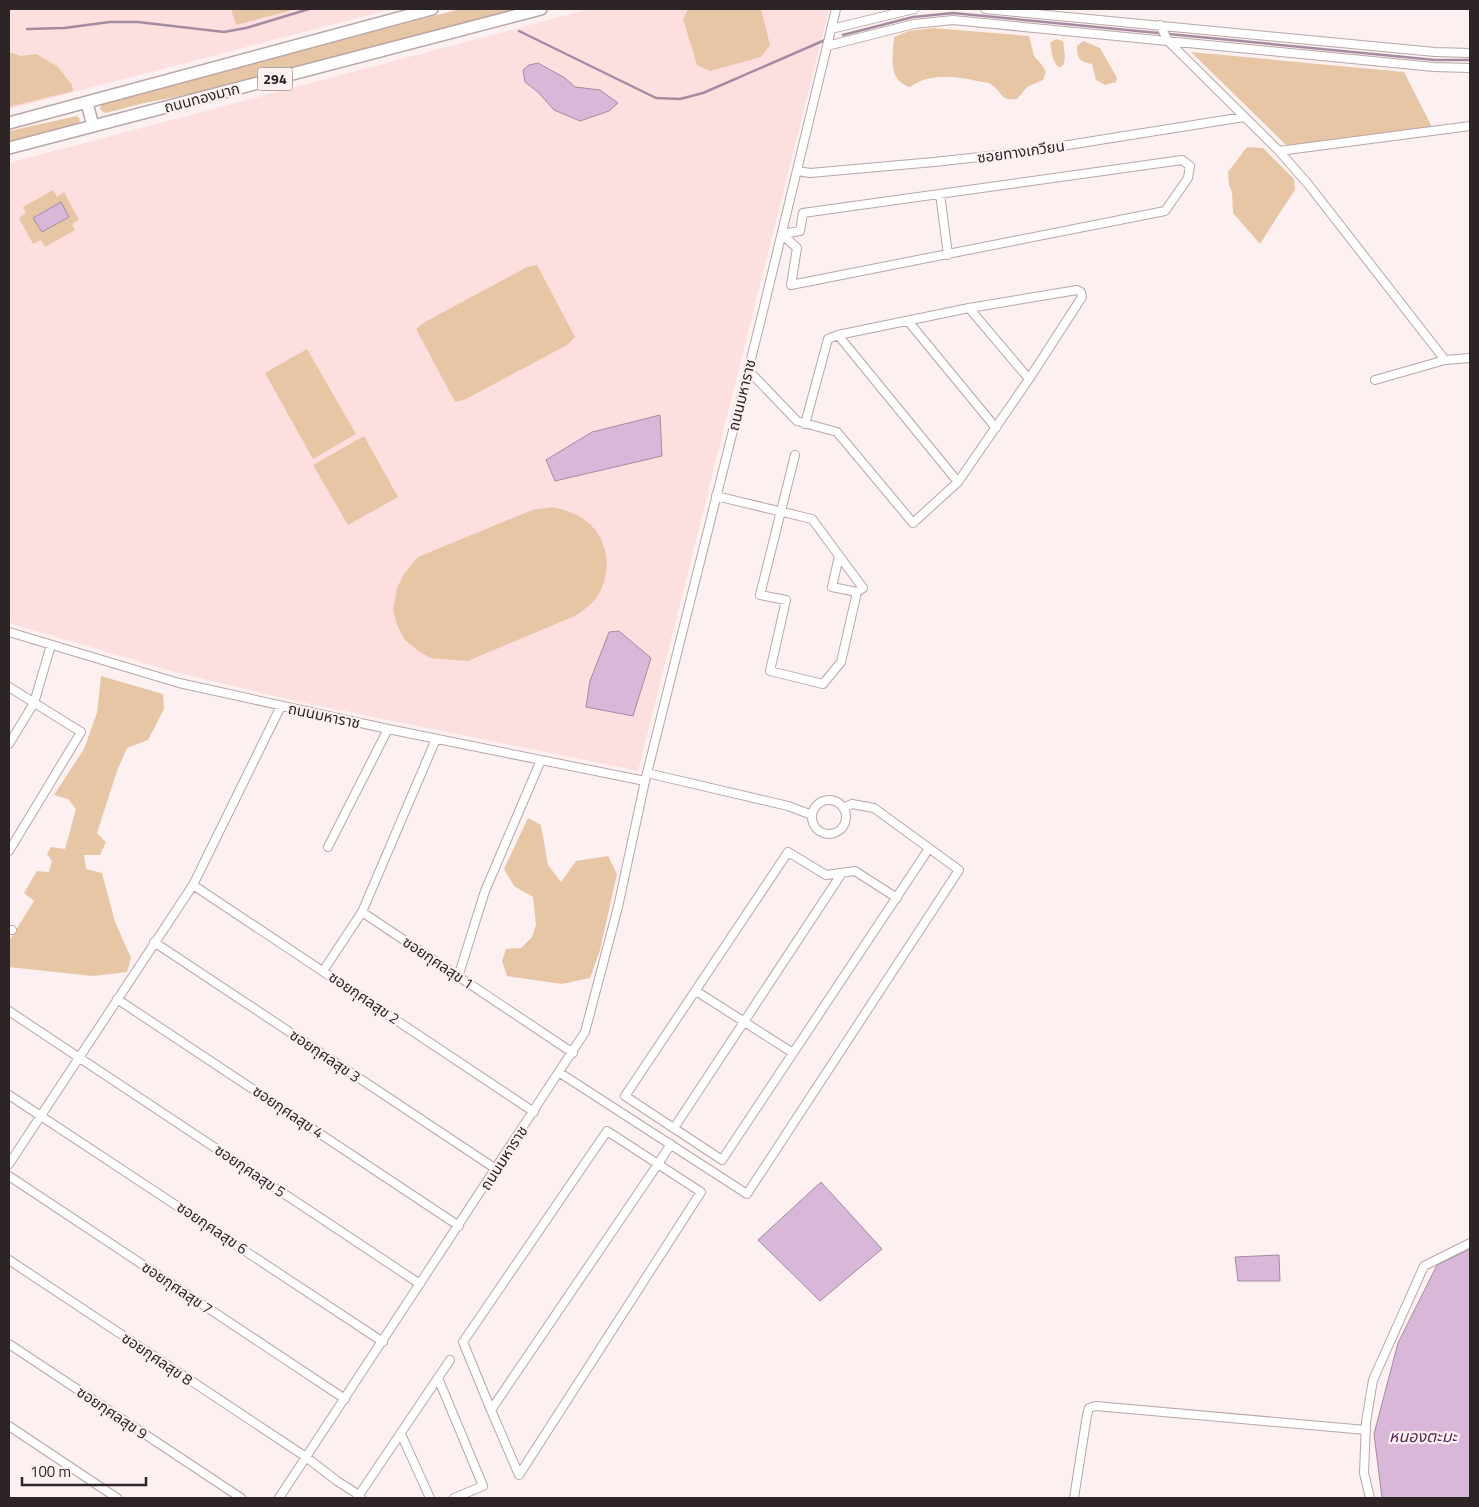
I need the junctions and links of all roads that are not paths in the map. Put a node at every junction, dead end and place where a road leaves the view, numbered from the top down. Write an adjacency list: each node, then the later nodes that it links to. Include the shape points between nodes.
1 (432, 9): 12 (main road, ถนนทองมาก / 294)
2 (541, 9): 15 (main road, ถนนทองมาก / 294)
3 (836, 9): 7 (street, ถนนมหาราช)
4 (914, 9): 7 (street)
5 (985, 9): 6 (street)
6 (1160, 25): 8 (street); 10 (street)
7 (831, 29): 9 (street, ถนนมหาราช)
8 (1168, 41): 9 (street, via 953,20 914,24); 11 (street); 13 (street)
9 (828, 46): 19 (street, ถนนมหาราช)
10 (1470, 53)
11 (1470, 68)
12 (87, 103): 14 (main road, ถนนทองมาก / 294); 15 (main road)
13 (1244, 118): 18 (street); 19 (street, ซอยทางเกวียน, via 1024,152 819,172)
14 (9, 123)
15 (93, 126): 17 (main road, ถนนทองมาก / 294)
16 (1470, 126): 18 (street)
17 (9, 148)
18 (1279, 151): 27 (street)
19 (798, 171): 21 (street, ถนนมหาราช)
20 (940, 194): 21 (street, via 803,213 800,231); 22 (street); 22 (street, via 1182,160 1190,166 1188,178 1165,211)
21 (782, 234): 22 (street, via 797,248 791,285); 28 (street, ถนนมหาราช)
22 (948, 255)
23 (969, 308): 24 (street); 29 (street); 29 (street, via 1077,290 1081,292 1082,297)
24 (908, 321): 25 (street); 32 (street)
25 (838, 335): 31 (street, via 828,339); 34 (street)
26 (1470, 358): 27 (street)
27 (1445, 360): 30 (street)
28 (748, 370): 31 (street, via 797,421); 35 (street, ถนนมหาราช)
29 (1029, 379): 32 (street)
30 (1375, 380)
31 (805, 424): 34 (street, via 838,432 913,523)
32 (996, 428): 34 (street)
33 (795, 455): 36 (street)
34 (958, 482)
35 (716, 496): 36 (street); 48 (street, ถนนมหาราช)
36 (781, 512): 37 (street, via 812,519); 38 (street, via 760,595 786,600 770,671 823,684 841,662)
37 (839, 556): 38 (street, via 863,588); 38 (street, via 832,587)
38 (857, 592)
39 (9, 632): 40 (street, ถนนมหาราช)
40 (52, 646): 42 (street); 43 (street, ถนนมหาราช, via 179,684)
41 (9, 686): 42 (street)
42 (34, 703): 46 (street); 53 (street, via 81,732)
43 (281, 706): 44 (street, ถนนมหาราช); 55 (street)
44 (388, 729): 45 (street, ถนนมหาราช); 51 (street)
45 (436, 739): 47 (street, ถนนมหาราช); 57 (street)
46 (9, 744)
47 (540, 760): 48 (street, ถนนมหาราช); 60 (street, via 485,891)
48 (646, 777): 50 (street, via 788,806); 65 (street, ถนนมหาราช, via 618,907 585,1032)
49 (843, 808): 50 (street, via 832,800 825,800 819,803); 50 (street, via 845,824 833,834 818,830); 52 (street, via 852,804 874,808)
50 (812, 815)
51 (328, 847)
52 (929, 848): 56 (street); 73 (street, via 960,870 747,1194)
53 (9, 851)
54 (842, 873): 56 (street, via 855,871); 61 (street, via 826,875 788,852); 64 (street)
55 (193, 885): 58 (street); 59 (street, ซอยกุศลสุข 2)
56 (897, 898): 66 (street)
57 (362, 912): 59 (street); 60 (street, ซอยกุศลสุข 1)
58 (154, 942): 62 (street); 76 (street, ซอยกุศลสุข 3)
59 (323, 971): 70 (street, ซอยกุศลสุข 2)
60 (458, 977): 65 (street, ซอยกุศลสุข 1)
61 (696, 991): 64 (street); 72 (street, via 625,1096)
62 (117, 999): 67 (street); 78 (street, ซอยกุศลสุข 4)
63 (9, 1011): 67 (street, ซอยกุศลสุข 5)
64 (744, 1021): 66 (street); 72 (street)
65 (573, 1053): 68 (street, ถนนมหาราช)
66 (793, 1053): 72 (street, via 722,1160)
67 (79, 1058): 71 (street); 81 (street, ซอยกุศลสุข 5)
68 (560, 1073): 70 (street, ถนนมหาราช); 73 (street)
69 (9, 1095): 71 (street, ซอยกุศลสุข 6)
70 (534, 1112): 76 (street, ถนนมหาราช)
71 (41, 1115): 74 (street); 82 (street, ซอยกุศลสุข 6)
72 (674, 1128)
73 (671, 1144): 75 (street)
74 (9, 1164)
75 (658, 1164): 87 (street); 87 (street, via 607,1131 463,1342); 87 (street, via 701,1192 519,1475)
76 (496, 1169): 78 (street, ถนนมหาราช)
77 (9, 1176): 86 (street, ซอยกุศลสุข 7)
78 (459, 1226): 81 (street, ถนนมหาราช)
79 (1470, 1243): 89 (street, via 1424,1266 1373,1380)
80 (9, 1260): 91 (street, ซอยกุศลสุข 8)
81 (420, 1284): 82 (street, ถนนมหาราช)
82 (383, 1342): 86 (street, ถนนมหาราช)
83 (9, 1344): 94 (street, ซอยกุศลสุข 9)
84 (450, 1360): 85 (street)
85 (438, 1378): 90 (street); 97 (street, via 483,1486)
86 (345, 1399): 91 (street, ถนนมหาราช)
87 (491, 1410)
88 (9, 1426): 93 (street)
89 (1366, 1430): 98 (street, via 1096,1406 1089,1408 1087,1415); 99 (street, via 1364,1473)
90 (401, 1434): 92 (street); 96 (street)
91 (306, 1458): 92 (street, ซอยกุศลสุข 8); 95 (street, ถนนมหาราช)
92 (359, 1497)
93 (117, 1498)
94 (241, 1498)
95 (279, 1498)
96 (430, 1498)
97 (454, 1498)
98 (1074, 1498)
99 (1370, 1498)

